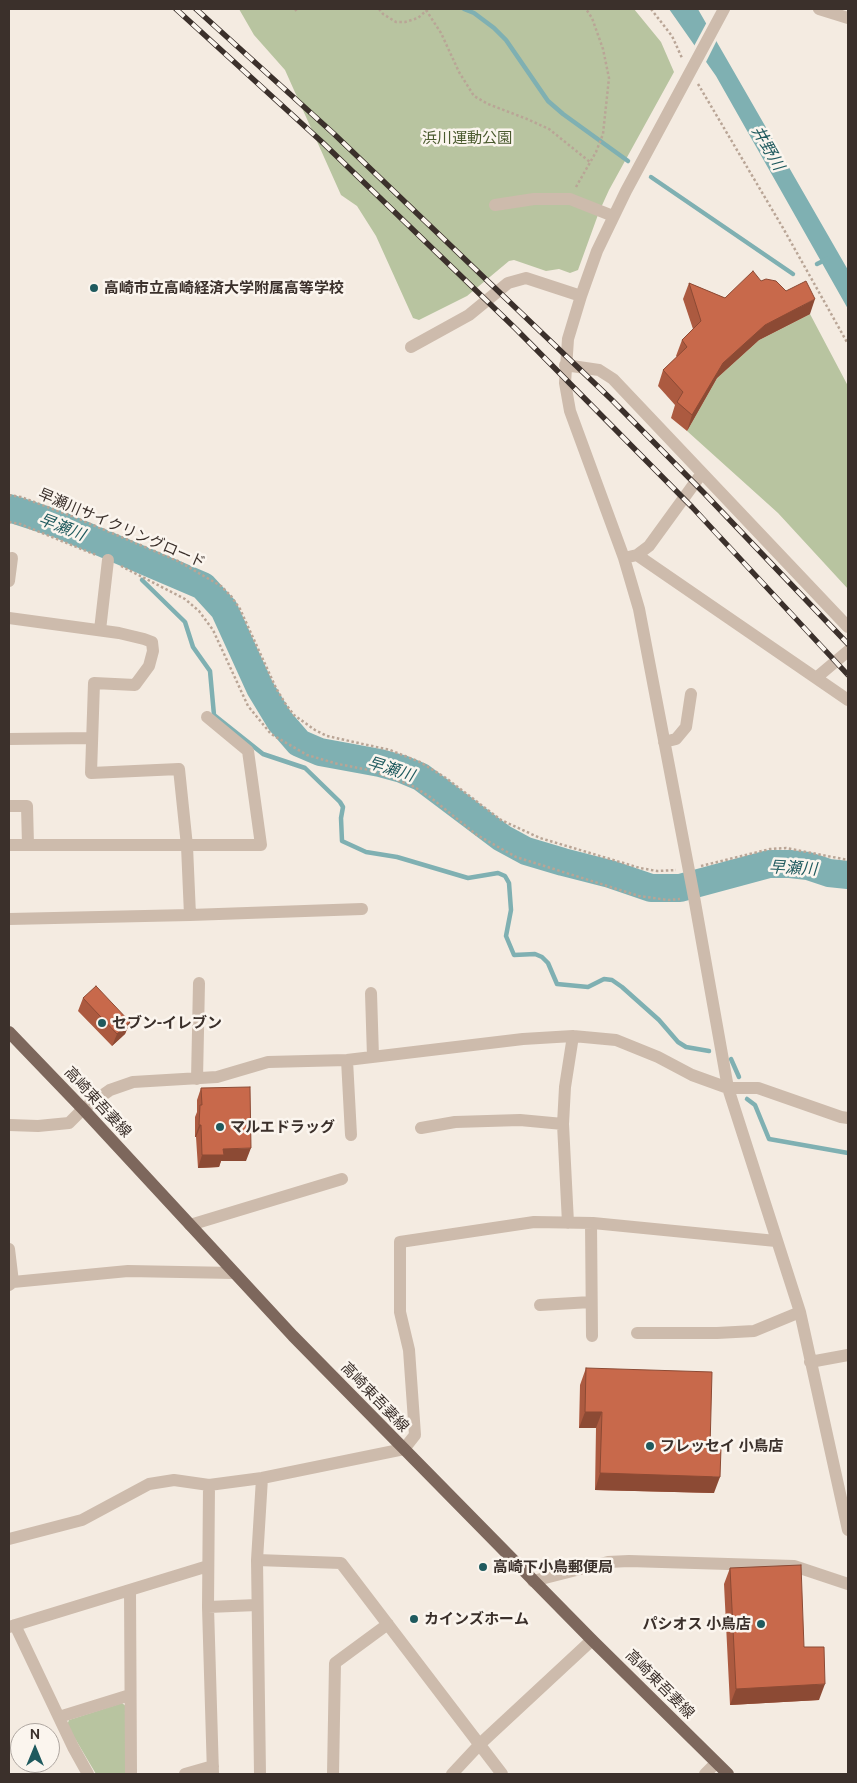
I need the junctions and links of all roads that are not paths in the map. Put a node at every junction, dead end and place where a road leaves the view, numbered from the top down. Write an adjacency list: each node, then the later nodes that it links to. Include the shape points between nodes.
1 (819, 9): 3 (street)
2 (721, 14): 5 (street, via 688,64)
3 (848, 18)
4 (495, 205): 5 (street, via 534,199 570,199)
5 (613, 216): 6 (street)
6 (581, 296): 7 (street, via 526,278 508,283 469,315); 8 (street, via 568,339)
7 (411, 347)
8 (565, 366): 9 (street, via 599,370 613,379); 12 (street, via 570,411)
9 (702, 473): 10 (street, via 649,546); 16 (street)
10 (637, 555): 12 (street); 19 (street)
11 (12, 558): 14 (street)
12 (624, 558): 25 (street, via 639,609)
13 (108, 560): 17 (street)
14 (9, 581)
15 (9, 618): 17 (street)
16 (848, 627)
17 (100, 630): 23 (street, via 144,638 152,642 153,651 149,666 135,685 94,683)
18 (848, 651): 19 (street)
19 (816, 678): 21 (street)
20 (691, 694): 25 (street, via 686,727 676,739)
21 (848, 700)
22 (207, 717): 29 (street, via 248,751 261,845)
23 (92, 738): 24 (street); 29 (street, via 91,773 179,769)
24 (9, 739)
25 (664, 742): 40 (street)
26 (9, 806): 28 (street, via 27,806)
27 (9, 845): 28 (street)
28 (28, 845): 29 (street)
29 (187, 846): 31 (street)
30 (362, 909): 31 (street)
31 (190, 915): 32 (street)
32 (9, 919)
33 (198, 983): 39 (street)
34 (372, 993): 37 (street)
35 (9, 1032): 41 (main road, 高崎東吾妻線)
36 (573, 1036): 37 (street); 40 (street, via 616,1040); 43 (street)
37 (373, 1057): 38 (street)
38 (347, 1060): 39 (street, via 268,1062 217,1077); 46 (street)
39 (196, 1079): 41 (street, via 133,1082 110,1090)
40 (728, 1088): 42 (street, via 758,1088); 51 (street)
41 (83, 1109): 44 (street, via 69,1123); 50 (main road, 高崎東吾妻線)
42 (848, 1118)
43 (563, 1124): 45 (street, via 520,1120 455,1122); 48 (street)
44 (9, 1125)
45 (421, 1128)
46 (351, 1135)
47 (342, 1179): 50 (street)
48 (568, 1223): 49 (street); 62 (street, via 534,1222 400,1242 400,1312 409,1350 415,1435)
49 (591, 1223): 51 (street); 55 (street)
50 (190, 1225): 53 (main road, 高崎東吾妻線)
51 (776, 1241): 57 (street)
52 (9, 1249): 54 (street)
53 (234, 1272): 54 (street, via 128,1271); 62 (main road, 高崎東吾妻線)
54 (11, 1284)
55 (592, 1302): 56 (street); 59 (street)
56 (540, 1306)
57 (800, 1312): 58 (street, via 754,1331); 61 (street)
58 (637, 1333)
59 (592, 1336)
60 (848, 1356): 61 (street)
61 (810, 1362): 65 (street)
62 (404, 1449): 63 (street); 69 (main road, 高崎東吾妻線)
63 (262, 1478): 64 (street); 67 (street)
64 (209, 1485): 66 (street, via 174,1480 148,1484 82,1520); 68 (street)
65 (848, 1530)
66 (9, 1539)
67 (257, 1560): 72 (street); 74 (street, via 340,1563)
68 (208, 1566): 71 (street); 73 (street)
69 (533, 1581): 70 (street, via 608,1562 629,1561 794,1566); 76 (main road, 高崎東吾妻線)
70 (848, 1584)
71 (130, 1590): 75 (street); 77 (street)
72 (258, 1605): 73 (street); 85 (street)
73 (208, 1607): 81 (street)
74 (388, 1624): 79 (street); 86 (street, via 335,1663)
75 (12, 1626): 78 (street)
76 (592, 1640): 79 (street); 80 (main road, 高崎東吾妻線)
77 (130, 1695): 78 (street); 83 (street)
78 (59, 1717): 82 (street)
79 (480, 1744): 87 (street); 88 (street)
80 (716, 1763): 89 (street); 90 (main road, 高崎東吾妻線)
81 (213, 1770): 84 (street)
82 (88, 1774)
83 (131, 1774)
84 (186, 1774)
85 (260, 1774)
86 (333, 1774)
87 (452, 1774)
88 (502, 1774)
89 (705, 1774)
90 (728, 1774)

